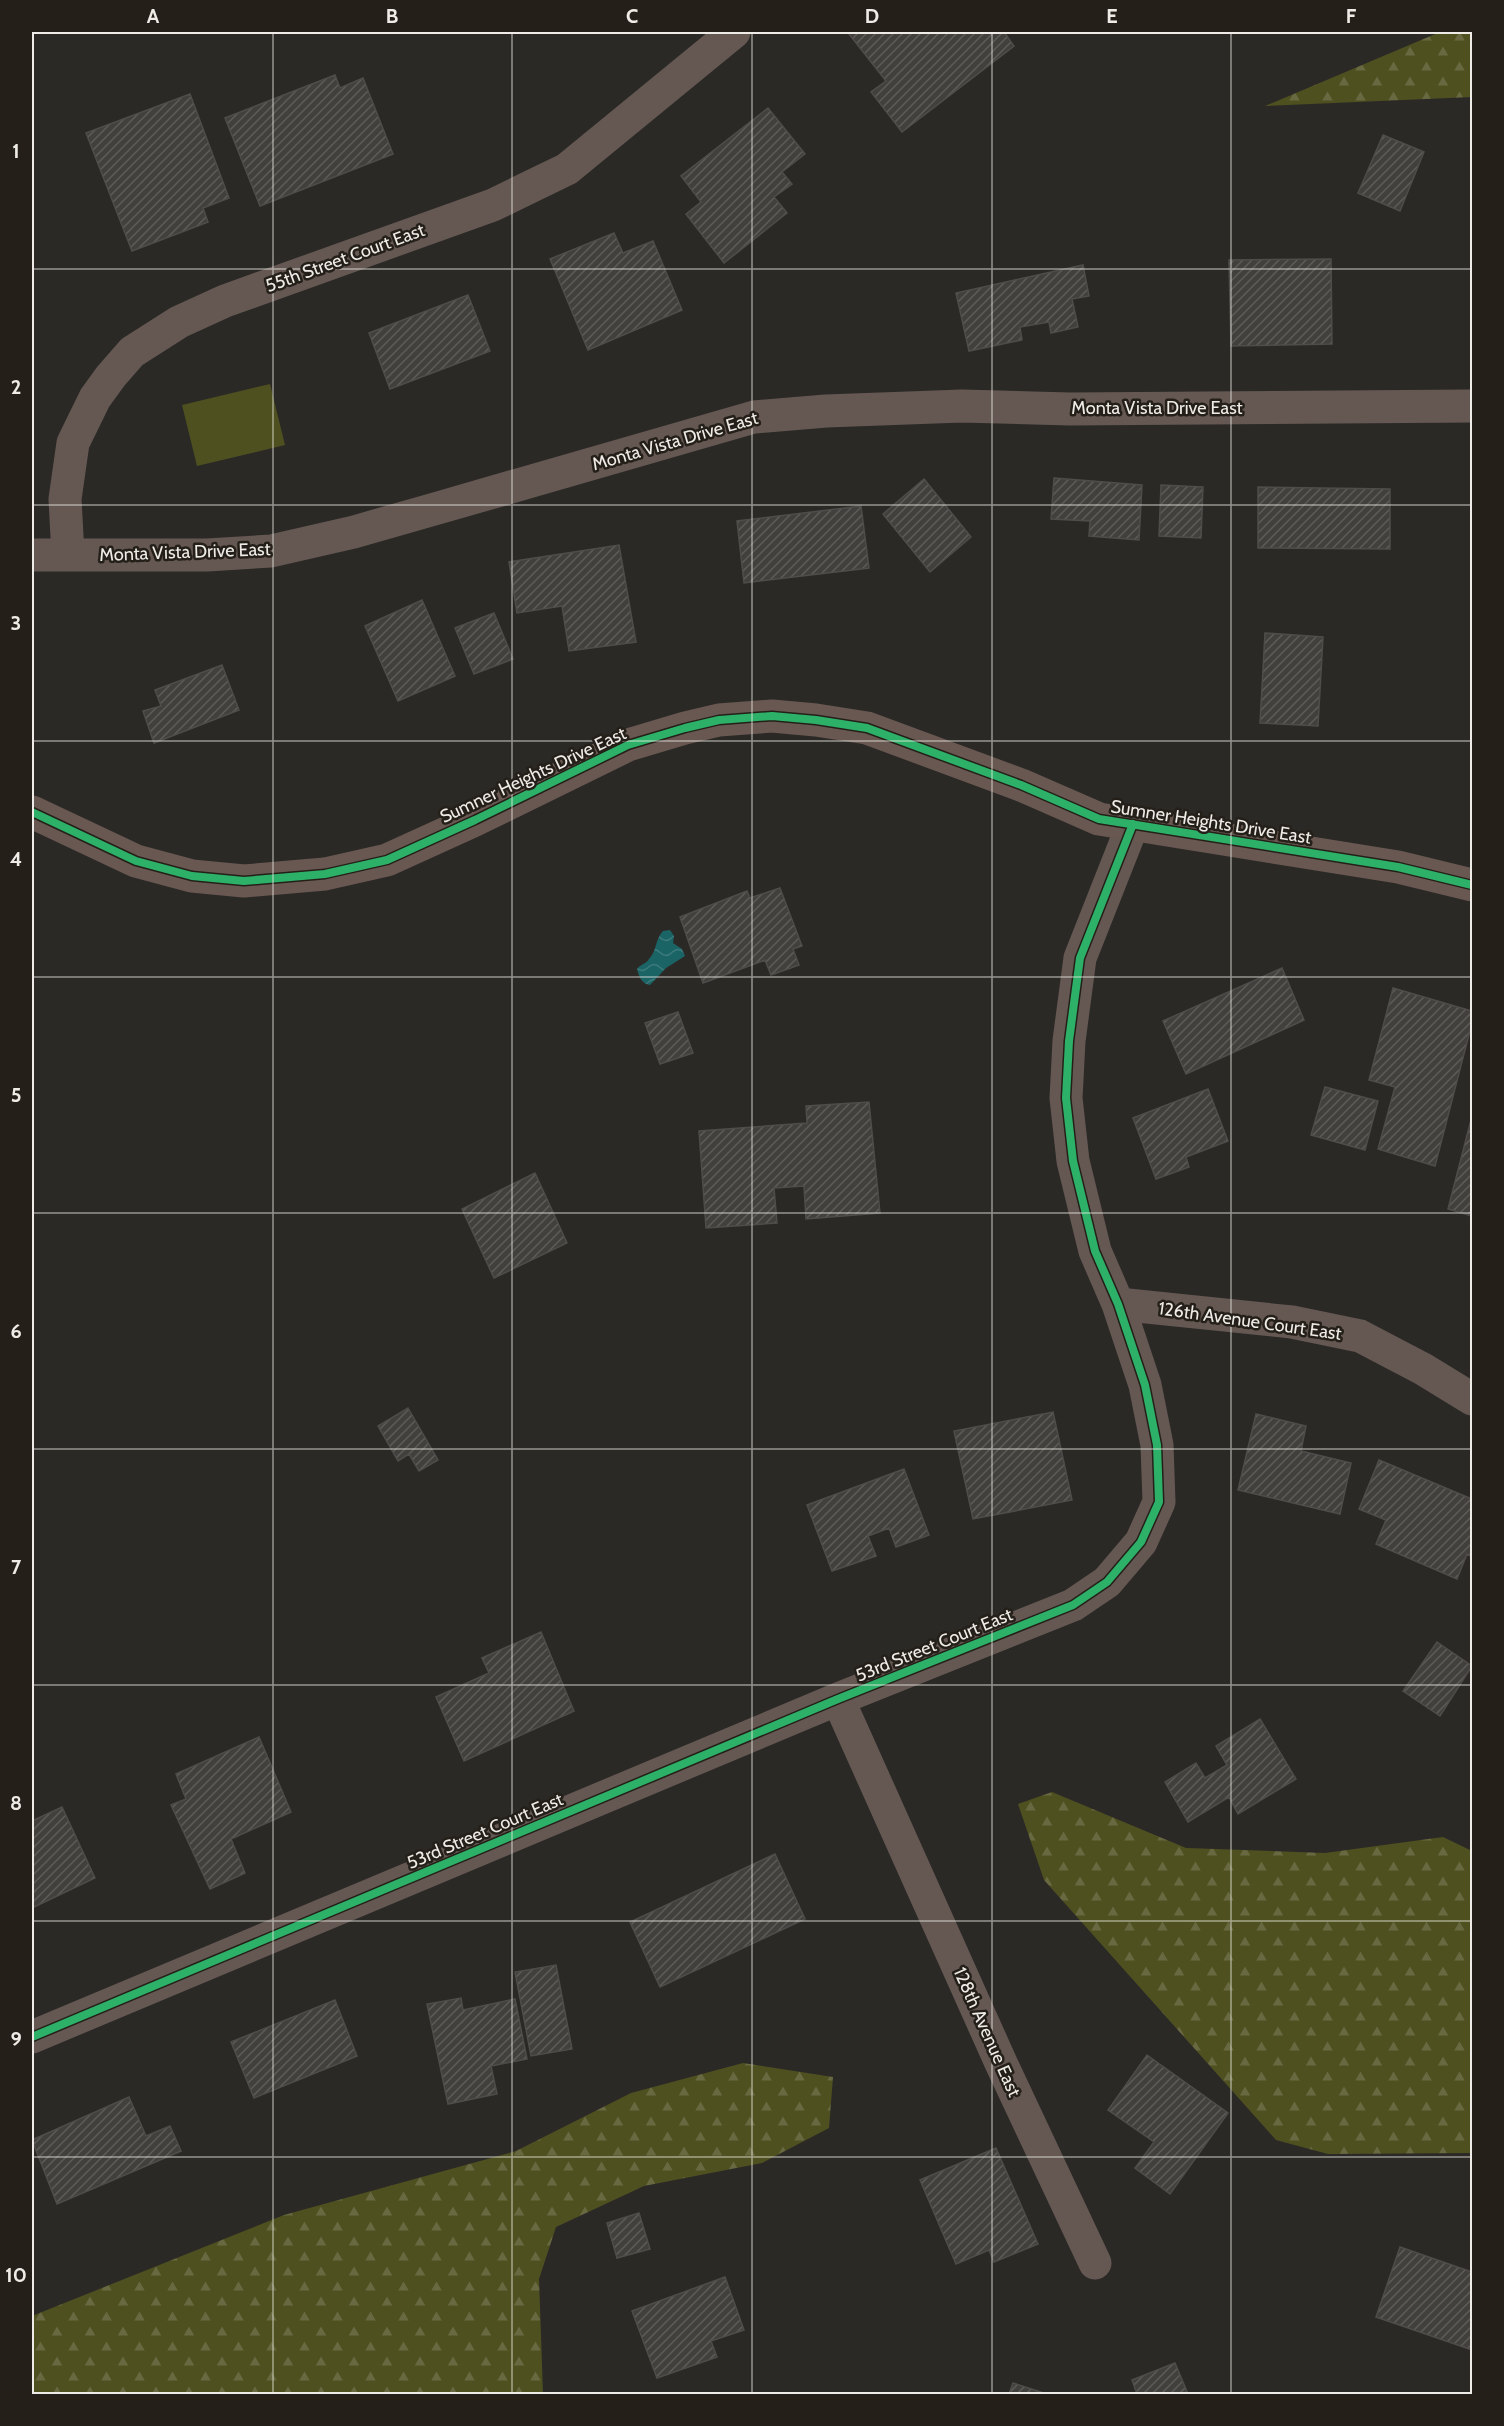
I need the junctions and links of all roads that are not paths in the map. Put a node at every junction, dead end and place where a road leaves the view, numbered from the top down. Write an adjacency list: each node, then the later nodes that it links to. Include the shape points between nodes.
1 (734, 32): 4 (street, 55th Street Court East, via 567,170 493,205 225,301 179,322 132,352 95,398 73,443 65,500)
2 (1473, 406): 4 (street, Monta Vista Drive East, via 963,406 754,417 354,532 271,551)
3 (32, 555): 4 (street, Monta Vista Drive East)
4 (68, 555)
5 (32, 812): 6 (street, Sumner Heights Drive East, via 136,861 192,876 244,881 325,874 387,860 628,745 719,720 772,717 867,728 1021,785 1099,819)
6 (1132, 824): 7 (street, Sumner Heights Drive East, via 1398,867); 8 (street, 53rd Street Court East, via 1080,958 1066,1098 1073,1161 1093,1240)
7 (1473, 885)
8 (1118, 1304): 9 (street, 126th Avenue Court East, via 1292,1322 1360,1336); 10 (street, 53rd Street Court East, via 1145,1385 1157,1445 1159,1502 1141,1542 1107,1582 1073,1605)
9 (1473, 1399)
10 (838, 1699): 11 (street, 53rd Street Court East); 12 (street, 128th Avenue East)
11 (32, 2037)
12 (1095, 2263)

